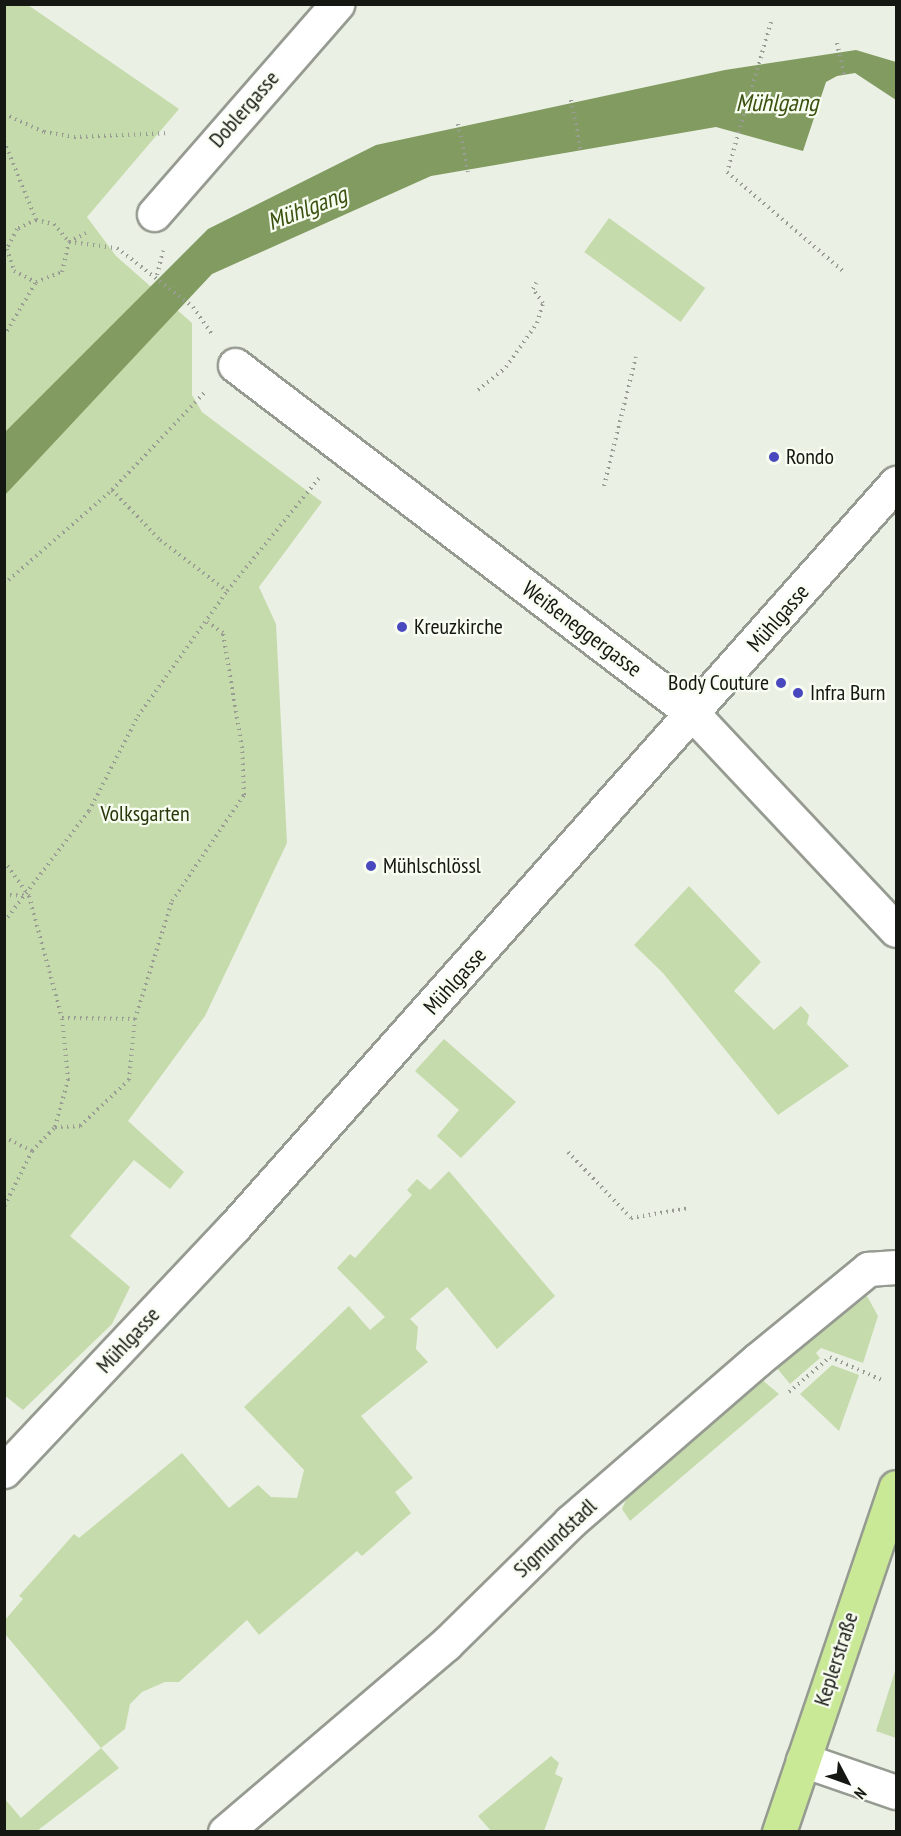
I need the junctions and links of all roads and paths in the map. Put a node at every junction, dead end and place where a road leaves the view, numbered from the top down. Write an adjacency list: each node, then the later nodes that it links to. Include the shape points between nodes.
1 (337, 4): 12 (street, Doblergasse)
2 (771, 22): 17 (path, via 727,172)
3 (837, 43): 4 (path)
4 (844, 75)
5 (572, 100): 10 (path)
6 (4, 114): 8 (path, via 44,132 74,137)
7 (458, 124): 11 (path)
8 (169, 133)
9 (4, 141): 13 (path)
10 (581, 151)
11 (468, 172)
12 (154, 214)
13 (36, 219): 15 (path, via 54,224); 16 (path, via 17,229)
14 (86, 233): 15 (path)
15 (69, 242): 18 (path, via 62,272); 20 (path, via 117,248)
16 (6, 249): 18 (path, via 14,271)
17 (843, 271)
18 (36, 282): 21 (path)
19 (536, 283): 24 (path, via 533,289 543,303 537,323 506,368)
20 (193, 306)
21 (4, 336)
22 (636, 357): 27 (path)
23 (235, 365): 25 (street, Weißeneggergasse); 28 (path)
24 (478, 390)
25 (341, 447): 30 (path); 32 (street, Weißeneggergasse)
26 (897, 483): 32 (street, Mühlgasse)
27 (604, 486)
28 (112, 490): 29 (path); 30 (path, via 159,540)
29 (4, 584)
30 (227, 591): 31 (path)
31 (207, 621): 35 (path, via 138,716 89,812); 39 (path, via 223,633 242,748 244,795 172,901)
32 (693, 714): 37 (street, Weißeneggergasse); 49 (street, Mühlgasse, via 234,1227)
33 (4, 861): 35 (path)
34 (4, 895): 35 (path)
35 (29, 896): 36 (path); 38 (path)
36 (4, 922)
37 (897, 930)
38 (62, 1018): 39 (path); 40 (path, via 68,1080)
39 (135, 1019): 40 (path, via 129,1080 80,1126)
40 (56, 1127): 42 (path)
41 (4, 1137): 42 (path)
42 (32, 1151): 44 (path)
43 (568, 1152): 45 (path, via 631,1218)
44 (4, 1207)
45 (689, 1208)
46 (897, 1267): 53 (street, Sigmundstadl, via 868,1269 757,1360 570,1522 446,1644)
47 (882, 1380): 48 (path, via 830,1357)
48 (789, 1392)
49 (4, 1471)
50 (897, 1487): 51 (main road, Keplerstraße)
51 (803, 1760): 52 (street); 54 (main road, Keplerstraße)
52 (897, 1792)
53 (225, 1832)
54 (779, 1832)

